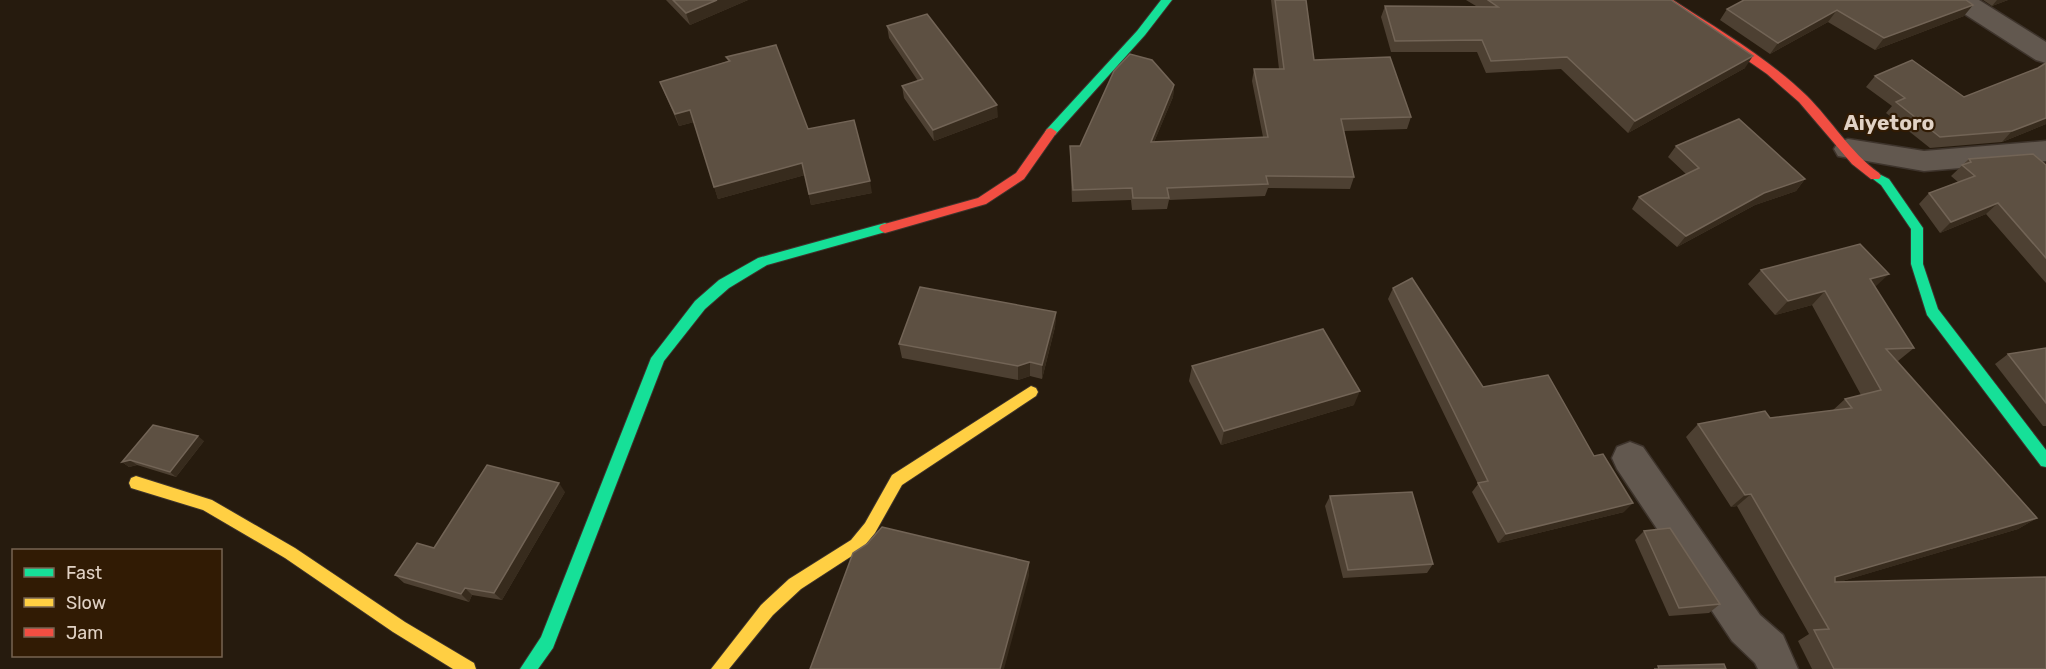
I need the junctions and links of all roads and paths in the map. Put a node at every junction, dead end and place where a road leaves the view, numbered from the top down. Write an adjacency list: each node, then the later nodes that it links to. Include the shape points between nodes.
1 (1167, 0): 12 (street, via 1142,33 1052,130 1020,176 982,201 763,261 724,284 700,305 658,358 547,642)
2 (1666, 0): 5 (street, via 1753,57 1803,99)
3 (1961, 0): 4 (street)
4 (2046, 54)
5 (1848, 149): 6 (street, via 1924,161); 9 (street, via 1861,168 1885,182 1917,228 1917,264 1932,311)
6 (2046, 151)
7 (1031, 392): 13 (street, via 897,480 856,545 795,584 767,610)
8 (1630, 458): 14 (street, via 1746,628 1769,649)
9 (2046, 461)
10 (136, 483): 11 (street, via 207,505)
11 (468, 669)
12 (528, 669)
13 (719, 669)
14 (1778, 669)

